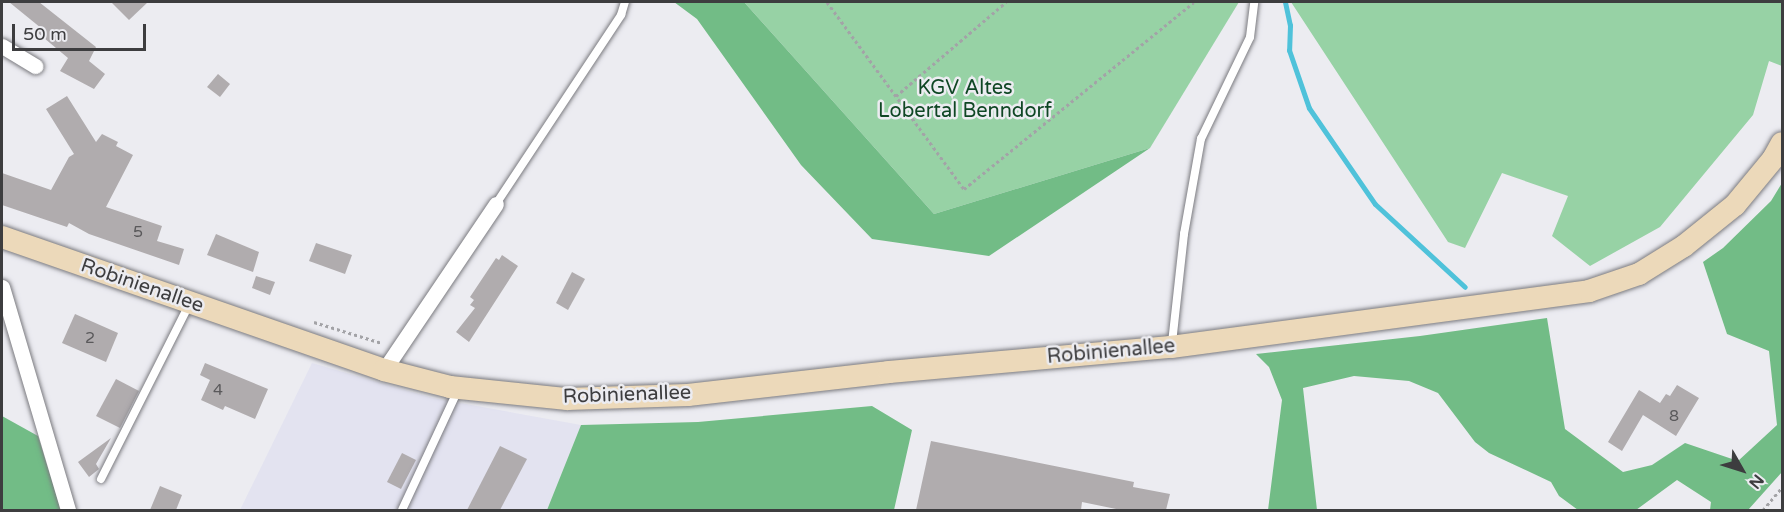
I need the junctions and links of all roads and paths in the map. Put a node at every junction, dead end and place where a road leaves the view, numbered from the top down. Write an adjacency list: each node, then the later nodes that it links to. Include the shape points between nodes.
1 (625, 2): 10 (lane, via 621,15)
2 (827, 2): 8 (path)
3 (1006, 2): 8 (path)
4 (1194, 2): 8 (path, via 964,189)
5 (1254, 2): 14 (lane, via 1250,37 1201,139 1184,234)
6 (2, 46): 7 (street)
7 (35, 66)
8 (896, 96)
9 (1782, 142): 14 (street, Robinienallee, via 1735,205 1684,246 1639,273 1589,291)
10 (496, 204): 15 (street)
11 (2, 239): 13 (street, Robinienallee)
12 (2, 287): 19 (street)
13 (190, 303): 15 (street, Robinienallee); 17 (lane)
14 (1171, 347): 16 (street, Robinienallee, via 889,372 688,395 567,399)
15 (384, 370): 16 (street, Robinienallee)
16 (459, 388): 20 (lane)
17 (101, 479)
18 (1782, 488): 21 (path)
19 (68, 510)
20 (402, 510)
21 (1763, 510)

